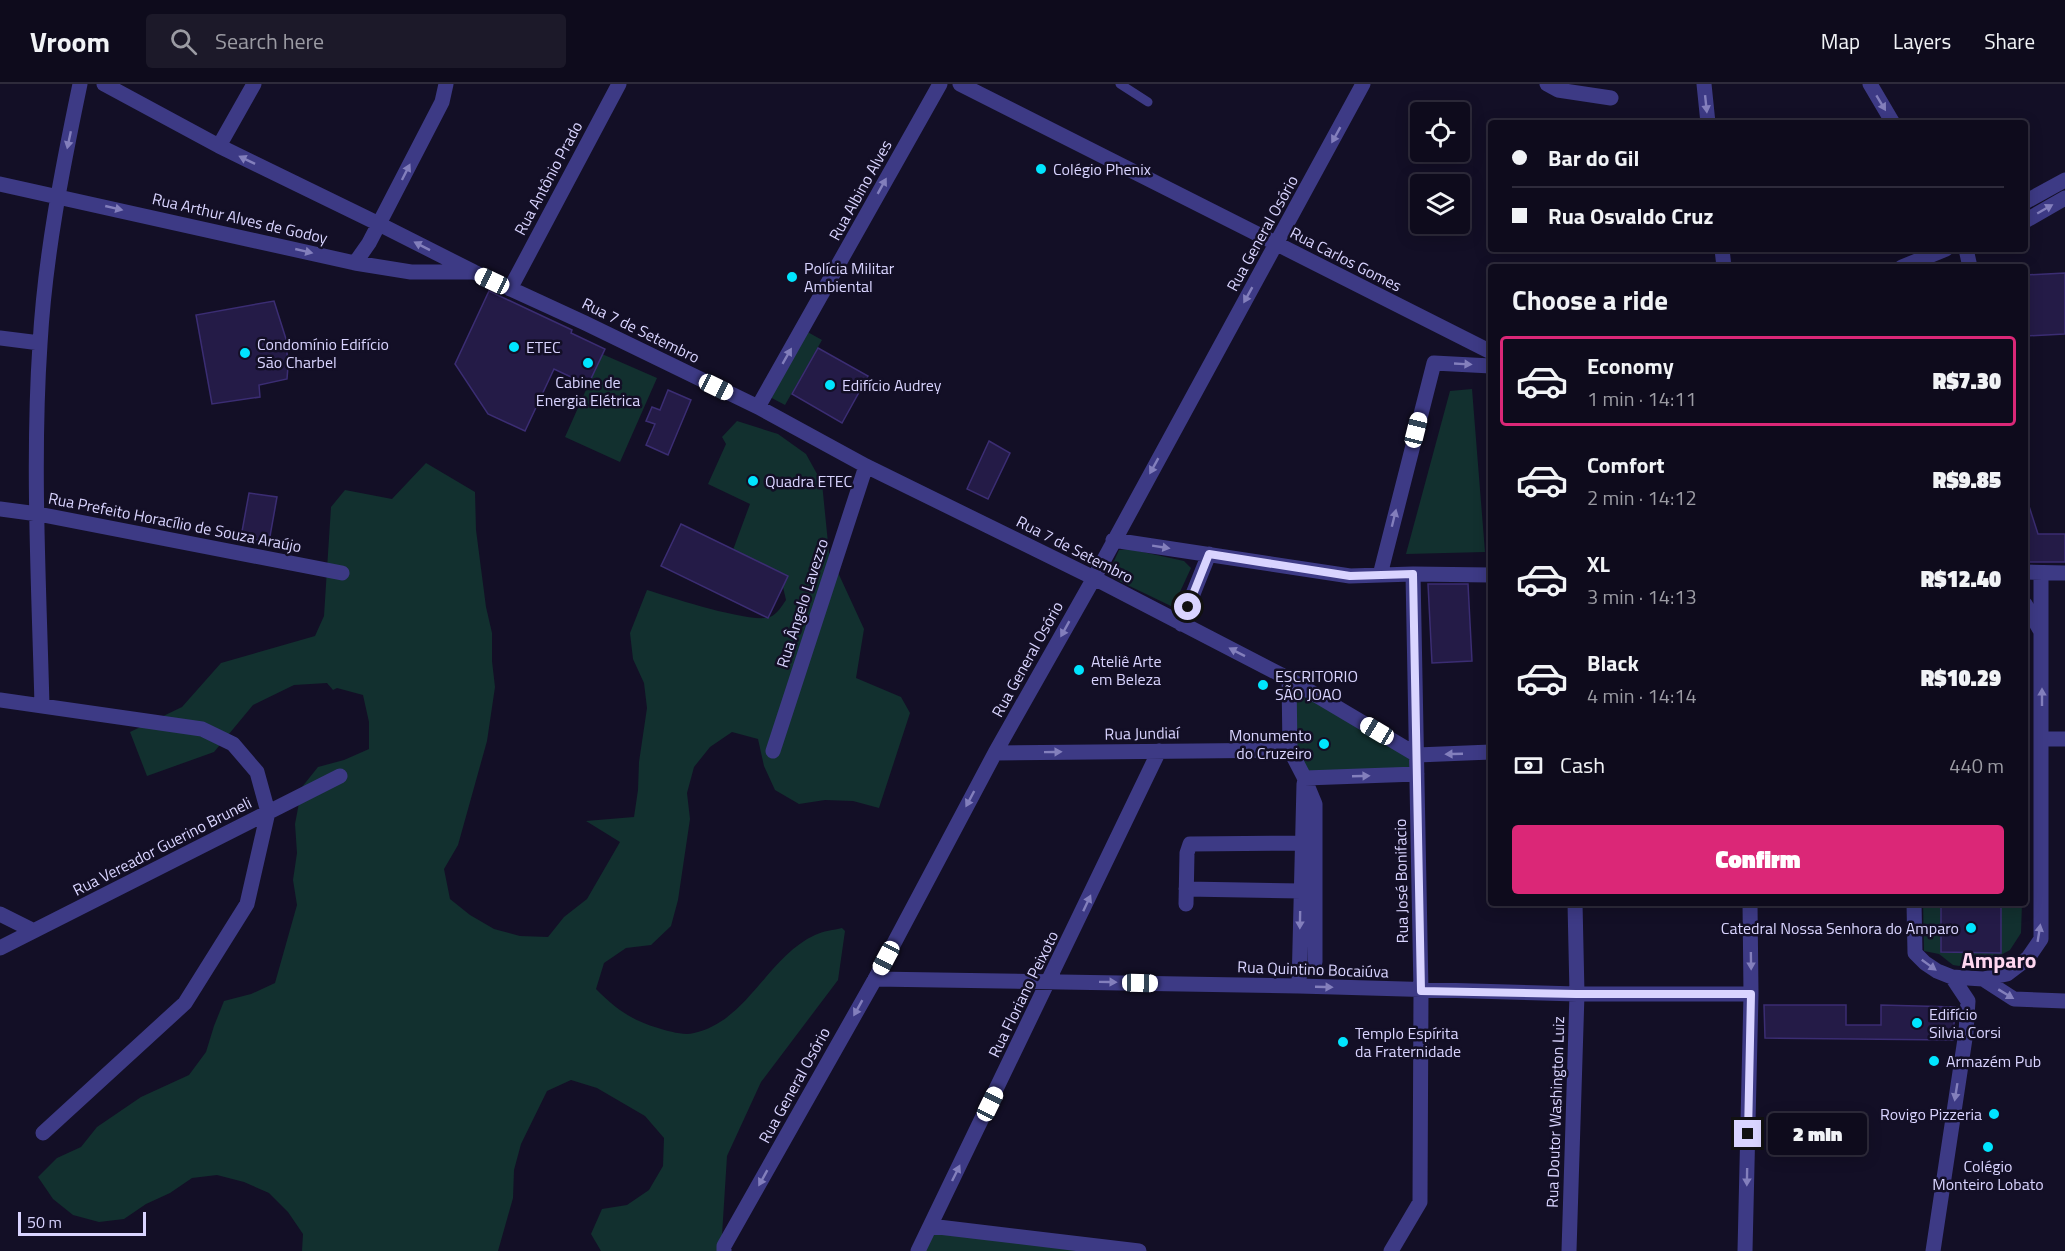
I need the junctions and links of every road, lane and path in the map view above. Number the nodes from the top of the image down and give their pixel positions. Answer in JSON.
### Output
{"nodes":[{"id":1,"x":80,"y":84,"type":"edge"},
{"id":2,"x":104,"y":84,"type":"edge"},
{"id":3,"x":254,"y":84,"type":"edge"},
{"id":4,"x":446,"y":84,"type":"edge"},
{"id":5,"x":619,"y":84,"type":"edge"},
{"id":6,"x":940,"y":84,"type":"edge"},
{"id":7,"x":960,"y":84,"type":"edge"},
{"id":8,"x":1120,"y":84,"type":"edge"},
{"id":9,"x":1364,"y":84,"type":"edge"},
{"id":10,"x":1547,"y":84,"type":"edge"},
{"id":11,"x":1704,"y":84,"type":"edge"},
{"id":12,"x":1870,"y":84,"type":"edge"},
{"id":13,"x":1611,"y":98,"type":"dead end"},
{"id":14,"x":1148,"y":102,"type":"dead end"},
{"id":15,"x":1708,"y":120,"type":"edge"},
{"id":16,"x":1891,"y":120,"type":"edge"},
{"id":17,"x":219,"y":146,"type":"junction"},
{"id":18,"x":2065,"y":180,"type":"edge"},
{"id":19,"x":0,"y":184,"type":"edge"},
{"id":20,"x":57,"y":195,"type":"junction"},
{"id":21,"x":2065,"y":198,"type":"edge"},
{"id":22,"x":2028,"y":200,"type":"edge"},
{"id":23,"x":2028,"y":219,"type":"edge"},
{"id":24,"x":379,"y":224,"type":"junction"},
{"id":25,"x":1276,"y":244,"type":"junction"},
{"id":26,"x":1939,"y":252,"type":"edge"},
{"id":27,"x":355,"y":263,"type":"junction"},
{"id":28,"x":1909,"y":264,"type":"edge"},
{"id":29,"x":474,"y":272,"type":"junction"},
{"id":30,"x":510,"y":289,"type":"junction"},
{"id":31,"x":0,"y":338,"type":"edge"},
{"id":32,"x":40,"y":343,"type":"junction"},
{"id":33,"x":1488,"y":350,"type":"edge"},
{"id":34,"x":1488,"y":366,"type":"edge"},
{"id":35,"x":758,"y":407,"type":"junction"},
{"id":36,"x":866,"y":466,"type":"junction"},
{"id":37,"x":0,"y":509,"type":"edge"},
{"id":38,"x":38,"y":514,"type":"junction"},
{"id":39,"x":1113,"y":540,"type":"junction"},
{"id":40,"x":1209,"y":554,"type":"junction"},
{"id":41,"x":2028,"y":572,"type":"edge"},
{"id":42,"x":342,"y":573,"type":"dead end"},
{"id":43,"x":2041,"y":573,"type":"junction"},
{"id":44,"x":2065,"y":573,"type":"edge"},
{"id":45,"x":1413,"y":574,"type":"junction"},
{"id":46,"x":1380,"y":575,"type":"junction"},
{"id":47,"x":1488,"y":575,"type":"edge"},
{"id":48,"x":1094,"y":578,"type":"junction"},
{"id":49,"x":2028,"y":609,"type":"edge"},
{"id":50,"x":1181,"y":624,"type":"junction"},
{"id":51,"x":2041,"y":633,"type":"junction"},
{"id":52,"x":1289,"y":679,"type":"junction"},
{"id":53,"x":0,"y":700,"type":"edge"},
{"id":54,"x":42,"y":706,"type":"junction"},
{"id":55,"x":2042,"y":739,"type":"junction"},
{"id":56,"x":2065,"y":739,"type":"edge"},
{"id":57,"x":1290,"y":750,"type":"junction"},
{"id":58,"x":773,"y":751,"type":"dead end"},
{"id":59,"x":1159,"y":751,"type":"junction"},
{"id":60,"x":1488,"y":752,"type":"edge"},
{"id":61,"x":995,"y":753,"type":"junction"},
{"id":62,"x":1417,"y":755,"type":"junction"},
{"id":63,"x":1417,"y":774,"type":"junction"},
{"id":64,"x":340,"y":776,"type":"dead end"},
{"id":65,"x":1305,"y":778,"type":"junction"},
{"id":66,"x":268,"y":812,"type":"junction"},
{"id":67,"x":1302,"y":843,"type":"junction"},
{"id":68,"x":1301,"y":891,"type":"junction"},
{"id":69,"x":1575,"y":906,"type":"edge"},
{"id":70,"x":1750,"y":906,"type":"edge"},
{"id":71,"x":1914,"y":906,"type":"edge"},
{"id":72,"x":0,"y":914,"type":"edge"},
{"id":73,"x":34,"y":931,"type":"junction"},
{"id":74,"x":0,"y":948,"type":"edge"},
{"id":75,"x":1315,"y":962,"type":"dead end"},
{"id":76,"x":1952,"y":977,"type":"junction"},
{"id":77,"x":875,"y":979,"type":"junction"},
{"id":78,"x":1983,"y":979,"type":"junction"},
{"id":79,"x":1050,"y":981,"type":"junction"},
{"id":80,"x":1299,"y":986,"type":"junction"},
{"id":81,"x":1421,"y":991,"type":"junction"},
{"id":82,"x":1576,"y":994,"type":"junction"},
{"id":83,"x":1751,"y":994,"type":"junction"},
{"id":84,"x":2065,"y":1001,"type":"edge"},
{"id":85,"x":43,"y":1133,"type":"dead end"},
{"id":86,"x":930,"y":1226,"type":"junction"},
{"id":87,"x":724,"y":1251,"type":"edge"},
{"id":88,"x":918,"y":1251,"type":"edge"},
{"id":89,"x":1139,"y":1251,"type":"edge"},
{"id":90,"x":1391,"y":1251,"type":"edge"},
{"id":91,"x":1569,"y":1251,"type":"edge"},
{"id":92,"x":1745,"y":1251,"type":"edge"},
{"id":93,"x":1933,"y":1251,"type":"edge"}],
"edges":[{"from":1,"to":20,"type":"street","one_way":true},
{"from":2,"to":17,"type":"street","name":"Rua 7 de Setembro"},
{"from":3,"to":17,"type":"street"},
{"from":24,"to":4,"type":"street","one_way":true},
{"from":5,"to":30,"type":"street","name":"Rua Antônio Prado"},
{"from":35,"to":6,"type":"street","name":"Rua Albino Alves","one_way":true},
{"from":7,"to":25,"type":"street","name":"Rua Carlos Gomes"},
{"from":8,"to":14,"type":"lane"},
{"from":9,"to":25,"type":"street","name":"Rua General Osório","one_way":true},
{"from":10,"to":13,"type":"street"},
{"from":11,"to":15,"type":"street","one_way":true},
{"from":12,"to":16,"type":"street","one_way":true},
{"from":24,"to":17,"type":"street","name":"Rua 7 de Setembro","one_way":true},
{"from":18,"to":22,"type":"street"},
{"from":19,"to":20,"type":"street","name":"Rua Arthur Alves de Godoy"},
{"from":20,"to":27,"type":"street","name":"Rua Arthur Alves de Godoy","one_way":true},
{"from":20,"to":32,"type":"street"},
{"from":23,"to":21,"type":"street","one_way":true},
{"from":24,"to":27,"type":"street"},
{"from":29,"to":24,"type":"street","name":"Rua 7 de Setembro","one_way":true},
{"from":25,"to":33,"type":"street","name":"Rua Carlos Gomes"},
{"from":25,"to":39,"type":"street","name":"Rua General Osório","one_way":true},
{"from":26,"to":28,"type":"street"},
{"from":27,"to":29,"type":"street","name":"Rua Arthur Alves de Godoy"},
{"from":29,"to":30,"type":"street","name":"Rua 7 de Setembro"},
{"from":30,"to":35,"type":"street","name":"Rua 7 de Setembro"},
{"from":31,"to":32,"type":"street"},
{"from":32,"to":38,"type":"street"},
{"from":46,"to":34,"type":"street","one_way":true},
{"from":35,"to":36,"type":"street","name":"Rua 7 de Setembro"},
{"from":36,"to":48,"type":"street","name":"Rua 7 de Setembro"},
{"from":36,"to":58,"type":"street","name":"Rua Ângelo Lavezzo"},
{"from":37,"to":38,"type":"street","name":"Rua Prefeito Horacílio de Souza Araújo"},
{"from":38,"to":42,"type":"street","name":"Rua Prefeito Horacílio de Souza Araújo"},
{"from":38,"to":54,"type":"street"},
{"from":39,"to":40,"type":"street","one_way":true},
{"from":39,"to":48,"type":"street","name":"Rua General Osório"},
{"from":40,"to":46,"type":"street"},
{"from":40,"to":50,"type":"street"},
{"from":41,"to":43,"type":"street"},
{"from":43,"to":44,"type":"street"},
{"from":43,"to":51,"type":"street"},
{"from":45,"to":46,"type":"street"},
{"from":45,"to":47,"type":"street"},
{"from":45,"to":62,"type":"street","name":"Rua José Bonifacio"},
{"from":48,"to":50,"type":"street","name":"Rua 7 de Setembro"},
{"from":48,"to":61,"type":"street","name":"Rua General Osório","one_way":true},
{"from":49,"to":51,"type":"street"},
{"from":52,"to":50,"type":"street","name":"Rua 7 de Setembro","one_way":true},
{"from":55,"to":51,"type":"street","one_way":true},
{"from":52,"to":57,"type":"street"},
{"from":52,"to":62,"type":"street","name":"Rua 7 de Setembro"},
{"from":53,"to":54,"type":"street"},
{"from":54,"to":66,"type":"street"},
{"from":55,"to":56,"type":"street"},
{"from":78,"to":55,"type":"street","one_way":true},
{"from":57,"to":59,"type":"street","name":"Rua Jundiaí"},
{"from":57,"to":65,"type":"street"},
{"from":61,"to":59,"type":"street","name":"Rua Jundiaí","one_way":true},
{"from":79,"to":59,"type":"street","name":"Rua Floriano Peixoto","one_way":true},
{"from":60,"to":62,"type":"street","one_way":true},
{"from":61,"to":77,"type":"street","name":"Rua General Osório","one_way":true},
{"from":62,"to":63,"type":"street","name":"Rua José Bonifacio"},
{"from":65,"to":63,"type":"street","one_way":true},
{"from":63,"to":81,"type":"street","name":"Rua José Bonifacio"},
{"from":64,"to":66,"type":"street","name":"Rua Vereador Guerino Bruneli"},
{"from":65,"to":67,"type":"street"},
{"from":65,"to":75,"type":"street"},
{"from":66,"to":73,"type":"street","name":"Rua Vereador Guerino Bruneli"},
{"from":66,"to":85,"type":"street"},
{"from":67,"to":68,"type":"street"},
{"from":67,"to":68,"type":"street"},
{"from":68,"to":80,"type":"street","one_way":true},
{"from":69,"to":82,"type":"street","name":"Rua Doutor Washington Luiz"},
{"from":70,"to":83,"type":"street","one_way":true},
{"from":71,"to":76,"type":"street","one_way":true},
{"from":72,"to":73,"type":"street"},
{"from":73,"to":74,"type":"street","name":"Rua Vereador Guerino Bruneli"},
{"from":76,"to":78,"type":"street"},
{"from":76,"to":93,"type":"street","one_way":true},
{"from":77,"to":79,"type":"street","name":"Rua Quintino Bocaiúva"},
{"from":77,"to":87,"type":"street","name":"Rua General Osório","one_way":true},
{"from":78,"to":84,"type":"street","one_way":true},
{"from":79,"to":80,"type":"street","name":"Rua Quintino Bocaiúva","one_way":true},
{"from":86,"to":79,"type":"street","name":"Rua Floriano Peixoto","one_way":true},
{"from":80,"to":81,"type":"street","name":"Rua Quintino Bocaiúva","one_way":true},
{"from":81,"to":82,"type":"street","name":"Rua Quintino Bocaiúva"},
{"from":81,"to":90,"type":"street","name":"Rua José Bonifacio"},
{"from":82,"to":83,"type":"street","name":"Rua Quintino Bocaiúva"},
{"from":82,"to":91,"type":"street","name":"Rua Doutor Washington Luiz"},
{"from":83,"to":92,"type":"street","one_way":true},
{"from":86,"to":88,"type":"street","name":"Rua Floriano Peixoto"},
{"from":86,"to":89,"type":"street"}]}
